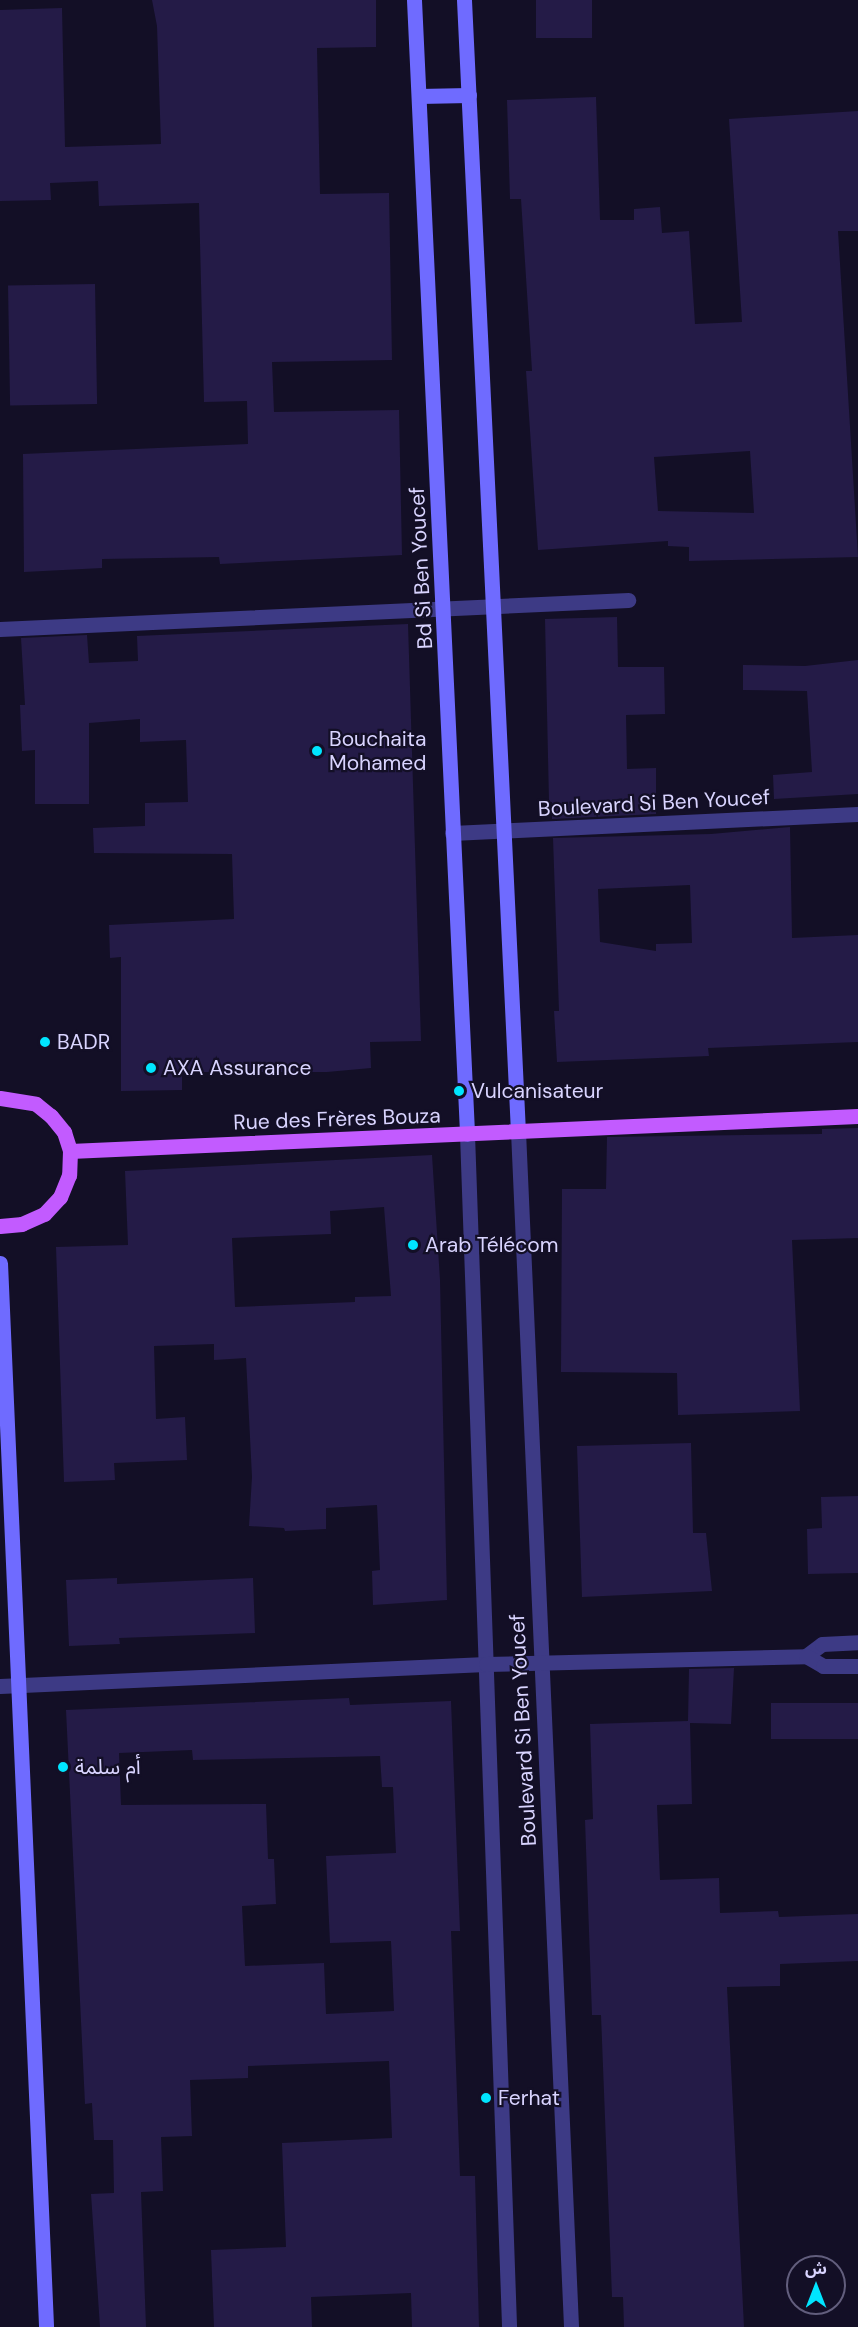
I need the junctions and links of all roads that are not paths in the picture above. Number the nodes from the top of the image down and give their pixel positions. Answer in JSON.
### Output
{"nodes":[{"id":1,"x":414,"y":0,"type":"edge"},
{"id":2,"x":465,"y":0,"type":"edge"},
{"id":3,"x":469,"y":95,"type":"junction"},
{"id":4,"x":420,"y":96,"type":"junction"},
{"id":5,"x":628,"y":600,"type":"dead end"},
{"id":6,"x":490,"y":606,"type":"junction"},
{"id":7,"x":445,"y":609,"type":"junction"},
{"id":8,"x":0,"y":629,"type":"edge"},
{"id":9,"x":858,"y":814,"type":"edge"},
{"id":10,"x":503,"y":832,"type":"junction"},
{"id":11,"x":452,"y":833,"type":"junction"},
{"id":12,"x":0,"y":1098,"type":"edge"},
{"id":13,"x":858,"y":1116,"type":"edge"},
{"id":14,"x":518,"y":1131,"type":"junction"},
{"id":15,"x":467,"y":1134,"type":"junction"},
{"id":16,"x":70,"y":1151,"type":"junction"},
{"id":17,"x":0,"y":1226,"type":"edge"},
{"id":18,"x":0,"y":1263,"type":"edge"},
{"id":19,"x":858,"y":1642,"type":"edge"},
{"id":20,"x":806,"y":1656,"type":"junction"},
{"id":21,"x":486,"y":1664,"type":"junction"},
{"id":22,"x":542,"y":1664,"type":"junction"},
{"id":23,"x":858,"y":1666,"type":"edge"},
{"id":24,"x":0,"y":1686,"type":"edge"},
{"id":25,"x":18,"y":1686,"type":"junction"},
{"id":26,"x":46,"y":2327,"type":"edge"},
{"id":27,"x":509,"y":2327,"type":"edge"},
{"id":28,"x":571,"y":2327,"type":"edge"}],
"edges":[{"from":1,"to":4,"type":"street","name":"Bd Si Ben Youcef"},
{"from":2,"to":3,"type":"street"},
{"from":3,"to":4,"type":"street"},
{"from":3,"to":6,"type":"street"},
{"from":4,"to":7,"type":"street","name":"Bd Si Ben Youcef"},
{"from":5,"to":6,"type":"street"},
{"from":6,"to":7,"type":"street"},
{"from":6,"to":10,"type":"street"},
{"from":7,"to":8,"type":"street"},
{"from":7,"to":11,"type":"street","name":"Bd Si Ben Youcef"},
{"from":9,"to":10,"type":"street","name":"Boulevard Si Ben Youcef"},
{"from":10,"to":11,"type":"street","name":"Boulevard Si Ben Youcef"},
{"from":10,"to":14,"type":"street"},
{"from":11,"to":15,"type":"street","name":"Bd Si Ben Youcef"},
{"from":12,"to":16,"type":"main road"},
{"from":13,"to":14,"type":"main road","name":"Rue des Frères Bouza"},
{"from":14,"to":15,"type":"main road","name":"Rue des Frères Bouza"},
{"from":14,"to":22,"type":"street","name":"Boulevard Si Ben Youcef"},
{"from":15,"to":16,"type":"main road","name":"Rue des Frères Bouza"},
{"from":15,"to":21,"type":"street","name":"Boulevard Si Ben Youcef"},
{"from":16,"to":17,"type":"main road"},
{"from":18,"to":25,"type":"street"},
{"from":19,"to":20,"type":"street"},
{"from":20,"to":22,"type":"street"},
{"from":20,"to":23,"type":"street"},
{"from":21,"to":22,"type":"street"},
{"from":21,"to":25,"type":"street"},
{"from":21,"to":27,"type":"street","name":"Boulevard Si Ben Youcef"},
{"from":22,"to":28,"type":"street","name":"Boulevard Si Ben Youcef"},
{"from":24,"to":25,"type":"street"},
{"from":25,"to":26,"type":"street"}]}
